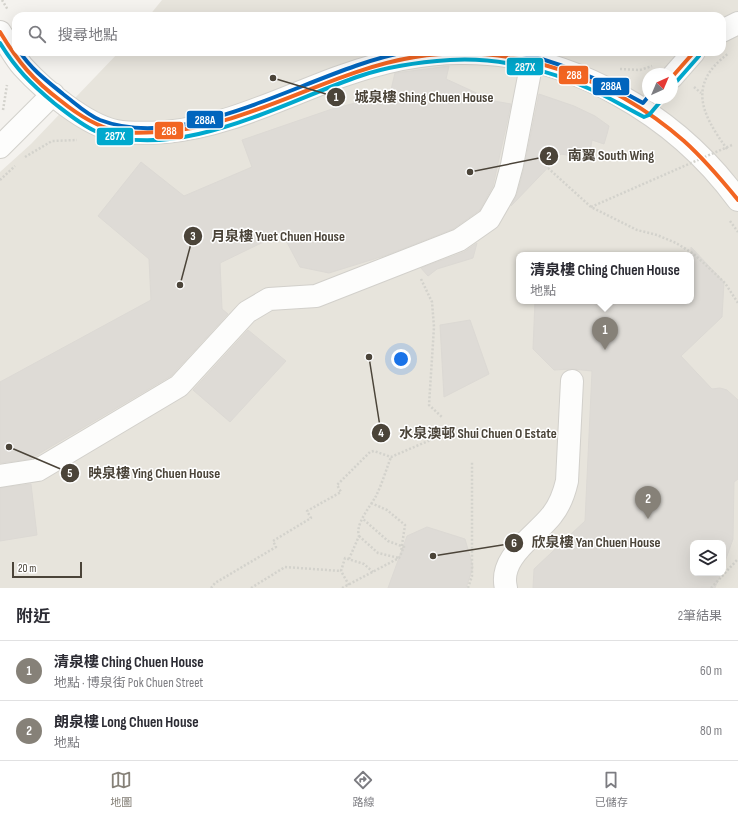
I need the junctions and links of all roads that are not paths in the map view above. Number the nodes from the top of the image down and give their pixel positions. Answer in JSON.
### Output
{"nodes":[{"id":1,"x":738,"y":23,"type":"edge"},
{"id":2,"x":726,"y":29,"type":"edge"},
{"id":3,"x":0,"y":32,"type":"edge"},
{"id":4,"x":12,"y":51,"type":"edge"},
{"id":5,"x":16,"y":56,"type":"edge"},
{"id":6,"x":420,"y":56,"type":"edge"},
{"id":7,"x":499,"y":56,"type":"edge"},
{"id":8,"x":687,"y":56,"type":"edge"},
{"id":9,"x":532,"y":61,"type":"junction"},
{"id":10,"x":667,"y":68,"type":"edge"},
{"id":11,"x":53,"y":94,"type":"junction"},
{"id":12,"x":650,"y":105,"type":"edge"},
{"id":13,"x":0,"y":147,"type":"edge"},
{"id":14,"x":732,"y":207,"type":"edge"},
{"id":15,"x":572,"y":382,"type":"dead end"},
{"id":16,"x":0,"y":476,"type":"edge"},
{"id":17,"x":506,"y":588,"type":"edge"}],
"edges":[{"from":1,"to":2,"type":"street"},
{"from":3,"to":4,"type":"street"},
{"from":5,"to":11,"type":"street"},
{"from":6,"to":11,"type":"street"},
{"from":7,"to":9,"type":"street"},
{"from":8,"to":10,"type":"street"},
{"from":9,"to":12,"type":"street"},
{"from":9,"to":16,"type":"street"},
{"from":11,"to":13,"type":"street"},
{"from":12,"to":14,"type":"street"},
{"from":15,"to":17,"type":"street"}]}
